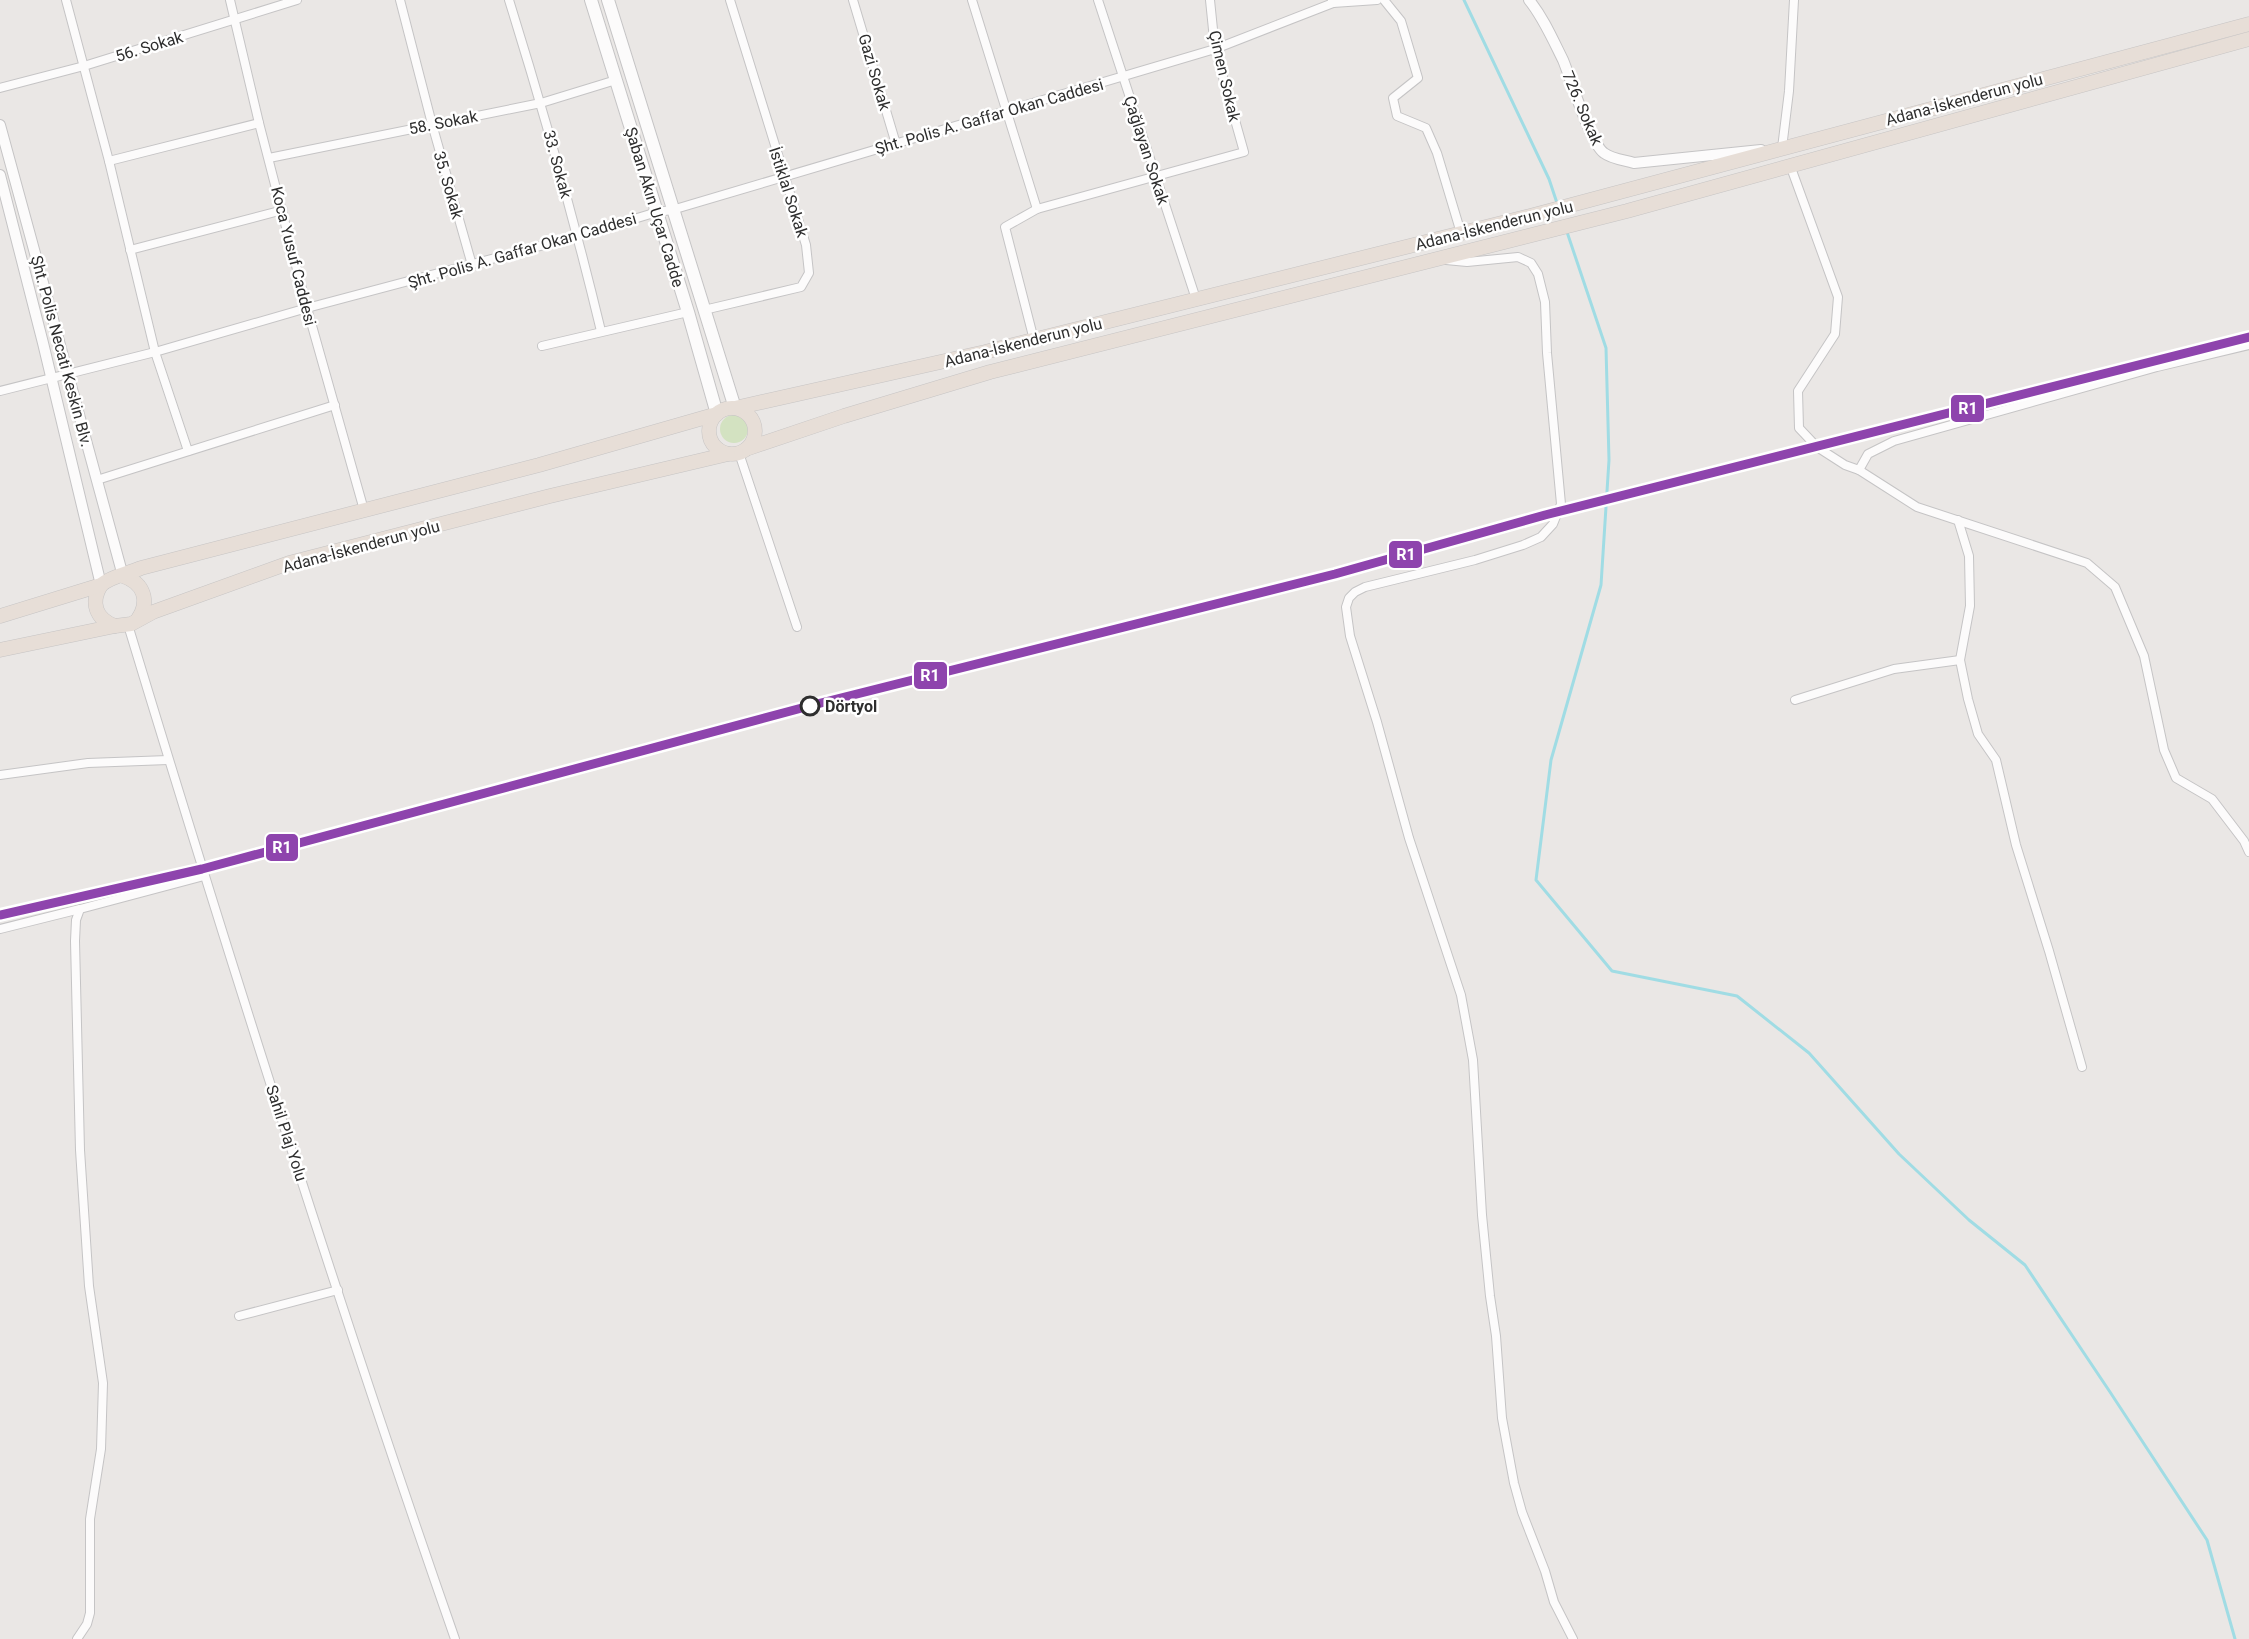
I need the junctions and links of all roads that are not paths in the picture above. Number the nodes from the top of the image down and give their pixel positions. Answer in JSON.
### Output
{"nodes":[{"id":1,"x":66,"y":0,"type":"edge"},
{"id":2,"x":230,"y":0,"type":"edge"},
{"id":3,"x":297,"y":0,"type":"edge"},
{"id":4,"x":399,"y":0,"type":"edge"},
{"id":5,"x":509,"y":0,"type":"edge"},
{"id":6,"x":591,"y":0,"type":"edge"},
{"id":7,"x":608,"y":0,"type":"edge"},
{"id":8,"x":730,"y":0,"type":"edge"},
{"id":9,"x":853,"y":0,"type":"edge"},
{"id":10,"x":972,"y":0,"type":"edge"},
{"id":11,"x":1098,"y":0,"type":"edge"},
{"id":12,"x":1210,"y":0,"type":"edge"},
{"id":13,"x":1377,"y":0,"type":"edge"},
{"id":14,"x":1384,"y":0,"type":"edge"},
{"id":15,"x":1529,"y":0,"type":"edge"},
{"id":16,"x":1794,"y":0,"type":"edge"},
{"id":17,"x":1333,"y":1,"type":"edge"},
{"id":18,"x":236,"y":19,"type":"junction"},
{"id":19,"x":2249,"y":24,"type":"edge"},
{"id":20,"x":2249,"y":39,"type":"edge"},
{"id":21,"x":1215,"y":49,"type":"junction"},
{"id":22,"x":84,"y":66,"type":"junction"},
{"id":23,"x":1124,"y":76,"type":"junction"},
{"id":24,"x":616,"y":80,"type":"junction"},
{"id":25,"x":0,"y":88,"type":"edge"},
{"id":26,"x":541,"y":103,"type":"junction"},
{"id":27,"x":1007,"y":111,"type":"junction"},
{"id":28,"x":259,"y":123,"type":"junction"},
{"id":29,"x":432,"y":123,"type":"junction"},
{"id":30,"x":0,"y":125,"type":"edge"},
{"id":31,"x":896,"y":144,"type":"junction"},
{"id":32,"x":1782,"y":148,"type":"junction"},
{"id":33,"x":269,"y":158,"type":"junction"},
{"id":34,"x":109,"y":161,"type":"junction"},
{"id":35,"x":1790,"y":165,"type":"junction"},
{"id":36,"x":0,"y":175,"type":"edge"},
{"id":37,"x":783,"y":177,"type":"junction"},
{"id":38,"x":1156,"y":177,"type":"junction"},
{"id":39,"x":283,"y":210,"type":"junction"},
{"id":40,"x":672,"y":210,"type":"junction"},
{"id":41,"x":1037,"y":210,"type":"junction"},
{"id":42,"x":657,"y":212,"type":"junction"},
{"id":43,"x":1461,"y":233,"type":"junction"},
{"id":44,"x":578,"y":236,"type":"junction"},
{"id":45,"x":130,"y":250,"type":"junction"},
{"id":46,"x":1440,"y":259,"type":"junction"},
{"id":47,"x":472,"y":265,"type":"junction"},
{"id":48,"x":1196,"y":299,"type":"junction"},
{"id":49,"x":307,"y":308,"type":"junction"},
{"id":50,"x":704,"y":310,"type":"junction"},
{"id":51,"x":688,"y":312,"type":"junction"},
{"id":52,"x":601,"y":331,"type":"junction"},
{"id":53,"x":1034,"y":340,"type":"junction"},
{"id":54,"x":542,"y":345,"type":"dead end"},
{"id":55,"x":2249,"y":345,"type":"edge"},
{"id":56,"x":155,"y":352,"type":"junction"},
{"id":57,"x":68,"y":374,"type":"junction"},
{"id":58,"x":51,"y":378,"type":"junction"},
{"id":59,"x":0,"y":391,"type":"edge"},
{"id":60,"x":335,"y":405,"type":"junction"},
{"id":61,"x":735,"y":408,"type":"junction"},
{"id":62,"x":717,"y":414,"type":"junction"},
{"id":63,"x":188,"y":452,"type":"junction"},
{"id":64,"x":738,"y":452,"type":"junction"},
{"id":65,"x":1859,"y":470,"type":"junction"},
{"id":66,"x":97,"y":480,"type":"junction"},
{"id":67,"x":364,"y":510,"type":"junction"},
{"id":68,"x":1958,"y":520,"type":"junction"},
{"id":69,"x":123,"y":576,"type":"junction"},
{"id":70,"x":100,"y":585,"type":"junction"},
{"id":71,"x":0,"y":616,"type":"edge"},
{"id":72,"x":127,"y":624,"type":"junction"},
{"id":73,"x":797,"y":627,"type":"dead end"},
{"id":74,"x":0,"y":650,"type":"edge"},
{"id":75,"x":1960,"y":660,"type":"junction"},
{"id":76,"x":1795,"y":700,"type":"dead end"},
{"id":77,"x":168,"y":760,"type":"junction"},
{"id":78,"x":0,"y":775,"type":"edge"},
{"id":79,"x":2249,"y":852,"type":"edge"},
{"id":80,"x":204,"y":876,"type":"junction"},
{"id":81,"x":80,"y":909,"type":"junction"},
{"id":82,"x":0,"y":929,"type":"edge"},
{"id":83,"x":2082,"y":1067,"type":"dead end"},
{"id":84,"x":338,"y":1290,"type":"junction"},
{"id":85,"x":239,"y":1316,"type":"dead end"},
{"id":86,"x":77,"y":1639,"type":"edge"},
{"id":87,"x":455,"y":1639,"type":"edge"},
{"id":88,"x":1573,"y":1639,"type":"edge"}],
"edges":[{"from":1,"to":22,"type":"street"},
{"from":2,"to":18,"type":"street","name":"Koca Yusuf Caddesi"},
{"from":3,"to":18,"type":"street","name":"56. Sokak"},
{"from":4,"to":29,"type":"street","name":"35. Sokak"},
{"from":5,"to":26,"type":"street","name":"33. Sokak"},
{"from":6,"to":24,"type":"main road","name":"Şaban Akın Uçar Cadde"},
{"from":7,"to":40,"type":"main road"},
{"from":8,"to":37,"type":"street","name":"İstiklal Sokak"},
{"from":9,"to":31,"type":"street","name":"Gazi Sokak"},
{"from":10,"to":27,"type":"street"},
{"from":11,"to":23,"type":"street","name":"Çağlayan Sokak"},
{"from":12,"to":21,"type":"street","name":"Çimen Sokak"},
{"from":13,"to":17,"type":"street","name":"Şht. Polis A. Gaffar Okan Caddesi"},
{"from":14,"to":43,"type":"street"},
{"from":15,"to":32,"type":"street","name":"726. Sokak"},
{"from":16,"to":32,"type":"street"},
{"from":17,"to":21,"type":"street","name":"Şht. Polis A. Gaffar Okan Caddesi"},
{"from":18,"to":22,"type":"street","name":"56. Sokak"},
{"from":18,"to":28,"type":"street","name":"Koca Yusuf Caddesi"},
{"from":19,"to":32,"type":"highway","name":"Adana-İskenderun yolu"},
{"from":20,"to":35,"type":"highway","name":"Adana-İskenderun yolu"},
{"from":21,"to":23,"type":"street","name":"Şht. Polis A. Gaffar Okan Caddesi"},
{"from":21,"to":38,"type":"street","name":"Çimen Sokak"},
{"from":22,"to":25,"type":"street","name":"56. Sokak"},
{"from":22,"to":34,"type":"street"},
{"from":23,"to":27,"type":"street","name":"Şht. Polis A. Gaffar Okan Caddesi"},
{"from":23,"to":38,"type":"street","name":"Çağlayan Sokak"},
{"from":24,"to":26,"type":"street","name":"58. Sokak"},
{"from":24,"to":42,"type":"main road","name":"Şaban Akın Uçar Cadde"},
{"from":26,"to":29,"type":"street","name":"58. Sokak"},
{"from":26,"to":44,"type":"street","name":"33. Sokak"},
{"from":27,"to":31,"type":"street","name":"Şht. Polis A. Gaffar Okan Caddesi"},
{"from":27,"to":41,"type":"street"},
{"from":28,"to":33,"type":"street","name":"Koca Yusuf Caddesi"},
{"from":28,"to":34,"type":"street"},
{"from":29,"to":33,"type":"street","name":"58. Sokak"},
{"from":29,"to":47,"type":"street","name":"35. Sokak"},
{"from":30,"to":57,"type":"street","name":"Şht. Polis Necati Keskin Blv."},
{"from":31,"to":37,"type":"street","name":"Şht. Polis A. Gaffar Okan Caddesi"},
{"from":32,"to":35,"type":"highway"},
{"from":32,"to":43,"type":"highway","name":"Adana-İskenderun yolu"},
{"from":33,"to":39,"type":"street","name":"Koca Yusuf Caddesi"},
{"from":34,"to":45,"type":"street"},
{"from":35,"to":46,"type":"highway","name":"Adana-İskenderun yolu"},
{"from":35,"to":65,"type":"street"},
{"from":36,"to":58,"type":"street","name":"Şht. Polis Necati Keskin Blv."},
{"from":37,"to":40,"type":"street","name":"Şht. Polis A. Gaffar Okan Caddesi"},
{"from":37,"to":50,"type":"street","name":"İstiklal Sokak"},
{"from":38,"to":41,"type":"street"},
{"from":38,"to":48,"type":"street","name":"Çağlayan Sokak"},
{"from":39,"to":45,"type":"street"},
{"from":39,"to":49,"type":"street","name":"Koca Yusuf Caddesi"},
{"from":40,"to":42,"type":"street","name":"Şht. Polis A. Gaffar Okan Caddesi"},
{"from":40,"to":50,"type":"main road"},
{"from":41,"to":53,"type":"street"},
{"from":42,"to":44,"type":"street","name":"Şht. Polis A. Gaffar Okan Caddesi"},
{"from":42,"to":51,"type":"main road","name":"Şaban Akın Uçar Cadde"},
{"from":43,"to":48,"type":"highway","name":"Adana-İskenderun yolu"},
{"from":44,"to":47,"type":"street","name":"Şht. Polis A. Gaffar Okan Caddesi"},
{"from":44,"to":52,"type":"street","name":"33. Sokak"},
{"from":45,"to":56,"type":"street"},
{"from":46,"to":64,"type":"highway","name":"Adana-İskenderun yolu"},
{"from":46,"to":88,"type":"street"},
{"from":47,"to":49,"type":"street","name":"Şht. Polis A. Gaffar Okan Caddesi"},
{"from":48,"to":53,"type":"highway","name":"Adana-İskenderun yolu"},
{"from":49,"to":56,"type":"street","name":"Şht. Polis A. Gaffar Okan Caddesi"},
{"from":49,"to":60,"type":"street","name":"Koca Yusuf Caddesi"},
{"from":50,"to":61,"type":"main road"},
{"from":51,"to":52,"type":"street"},
{"from":51,"to":62,"type":"main road","name":"Şaban Akın Uçar Cadde"},
{"from":52,"to":54,"type":"street"},
{"from":53,"to":61,"type":"highway","name":"Adana-İskenderun yolu"},
{"from":55,"to":65,"type":"street"},
{"from":56,"to":57,"type":"street","name":"Şht. Polis A. Gaffar Okan Caddesi"},
{"from":56,"to":63,"type":"street"},
{"from":57,"to":58,"type":"street","name":"Şht. Polis A. Gaffar Okan Caddesi"},
{"from":57,"to":66,"type":"street","name":"Şht. Polis Necati Keskin Blv."},
{"from":58,"to":59,"type":"street","name":"Şht. Polis A. Gaffar Okan Caddesi"},
{"from":58,"to":70,"type":"street","name":"Şht. Polis Necati Keskin Blv."},
{"from":60,"to":63,"type":"street"},
{"from":60,"to":67,"type":"street","name":"Koca Yusuf Caddesi"},
{"from":61,"to":62,"type":"highway"},
{"from":61,"to":64,"type":"highway"},
{"from":62,"to":64,"type":"highway"},
{"from":62,"to":67,"type":"highway","name":"Adana-İskenderun yolu"},
{"from":63,"to":66,"type":"street"},
{"from":64,"to":72,"type":"highway","name":"Adana-İskenderun yolu"},
{"from":64,"to":73,"type":"street"},
{"from":65,"to":68,"type":"street"},
{"from":66,"to":69,"type":"street","name":"Şht. Polis Necati Keskin Blv."},
{"from":67,"to":69,"type":"highway","name":"Adana-İskenderun yolu"},
{"from":68,"to":75,"type":"street"},
{"from":68,"to":79,"type":"street"},
{"from":69,"to":70,"type":"highway","name":"Adana-İskenderun yolu"},
{"from":69,"to":72,"type":"highway"},
{"from":70,"to":71,"type":"highway","name":"Adana-İskenderun yolu"},
{"from":70,"to":72,"type":"highway"},
{"from":72,"to":74,"type":"highway","name":"Adana-İskenderun yolu"},
{"from":72,"to":77,"type":"street","name":"Sahil Plaj Yolu"},
{"from":75,"to":76,"type":"street"},
{"from":75,"to":83,"type":"street"},
{"from":77,"to":78,"type":"street"},
{"from":77,"to":80,"type":"street","name":"Sahil Plaj Yolu"},
{"from":80,"to":81,"type":"street"},
{"from":80,"to":84,"type":"street","name":"Sahil Plaj Yolu"},
{"from":81,"to":82,"type":"street"},
{"from":81,"to":86,"type":"street"},
{"from":84,"to":85,"type":"street"},
{"from":84,"to":87,"type":"street","name":"Sahil Plaj Yolu"}]}
